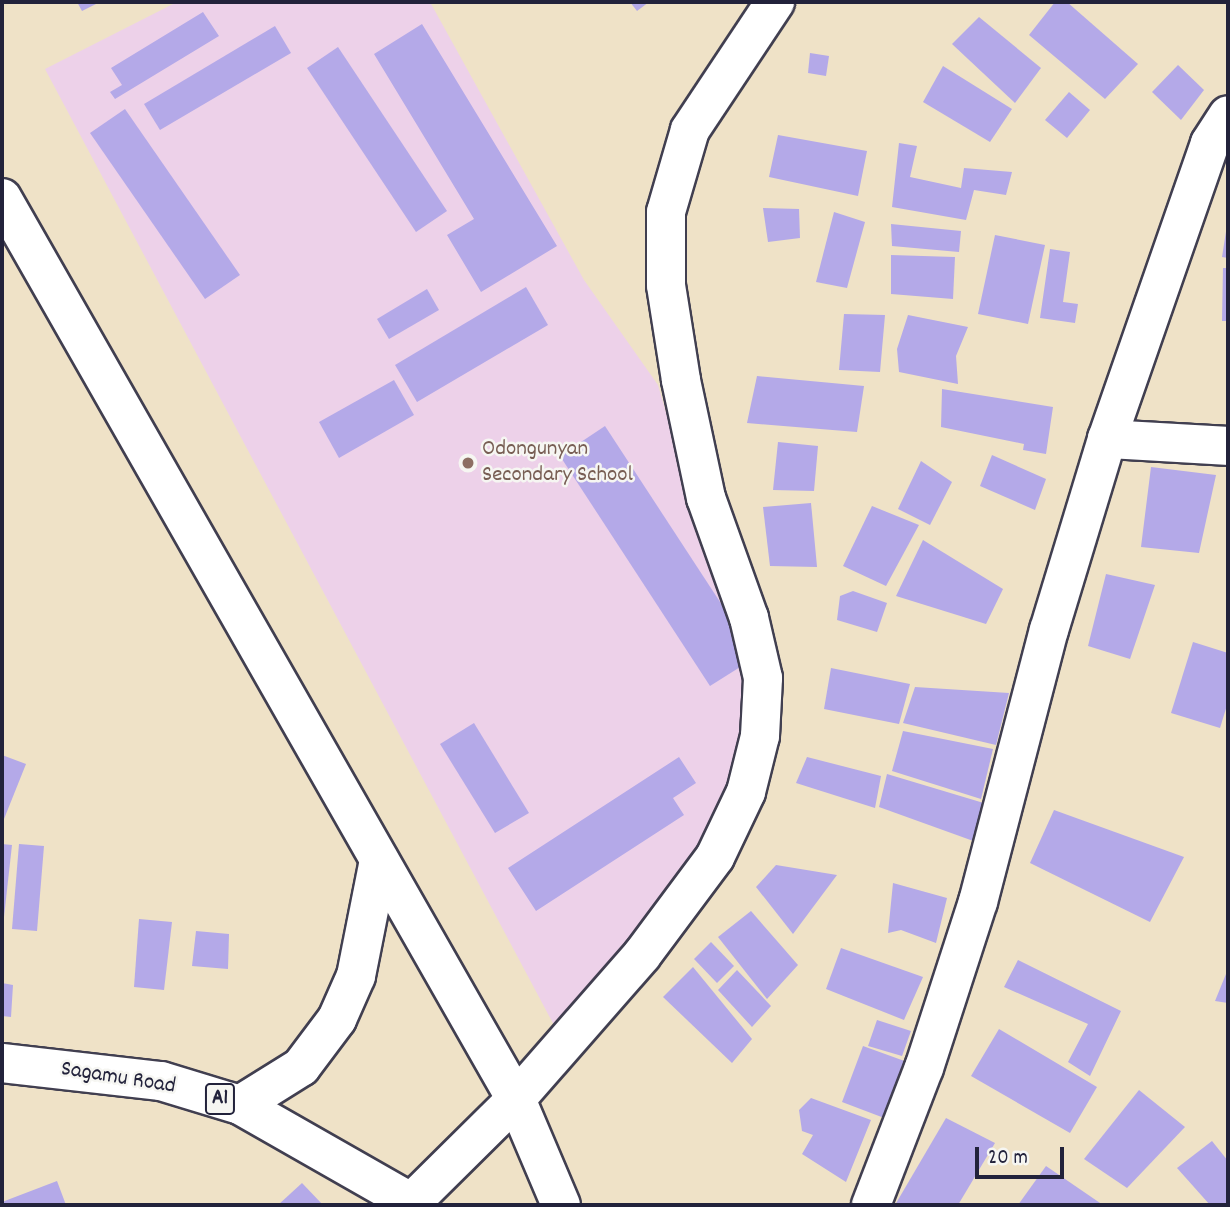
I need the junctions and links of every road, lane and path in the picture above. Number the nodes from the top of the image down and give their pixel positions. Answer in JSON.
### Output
{"nodes":[{"id":1,"x":775,"y":2,"type":"edge"},
{"id":2,"x":1228,"y":115,"type":"edge"},
{"id":3,"x":2,"y":198,"type":"edge"},
{"id":4,"x":1107,"y":439,"type":"junction"},
{"id":5,"x":1228,"y":446,"type":"edge"},
{"id":6,"x":379,"y":860,"type":"junction"},
{"id":7,"x":2,"y":1063,"type":"edge"},
{"id":8,"x":516,"y":1099,"type":"junction"},
{"id":9,"x":240,"y":1105,"type":"junction"},
{"id":10,"x":412,"y":1204,"type":"edge"},
{"id":11,"x":561,"y":1205,"type":"edge"},
{"id":12,"x":871,"y":1205,"type":"edge"}],
"edges":[{"from":1,"to":8,"type":"main road"},
{"from":2,"to":4,"type":"main road"},
{"from":3,"to":6,"type":"main road"},
{"from":4,"to":5,"type":"main road"},
{"from":4,"to":12,"type":"main road"},
{"from":6,"to":8,"type":"main road"},
{"from":6,"to":9,"type":"main road"},
{"from":7,"to":9,"type":"main road","name":"Sagamu Road","number":"A1"},
{"from":8,"to":10,"type":"main road"},
{"from":8,"to":11,"type":"main road"},
{"from":9,"to":10,"type":"main road","name":"Sagamu Road","number":"A1"}]}
